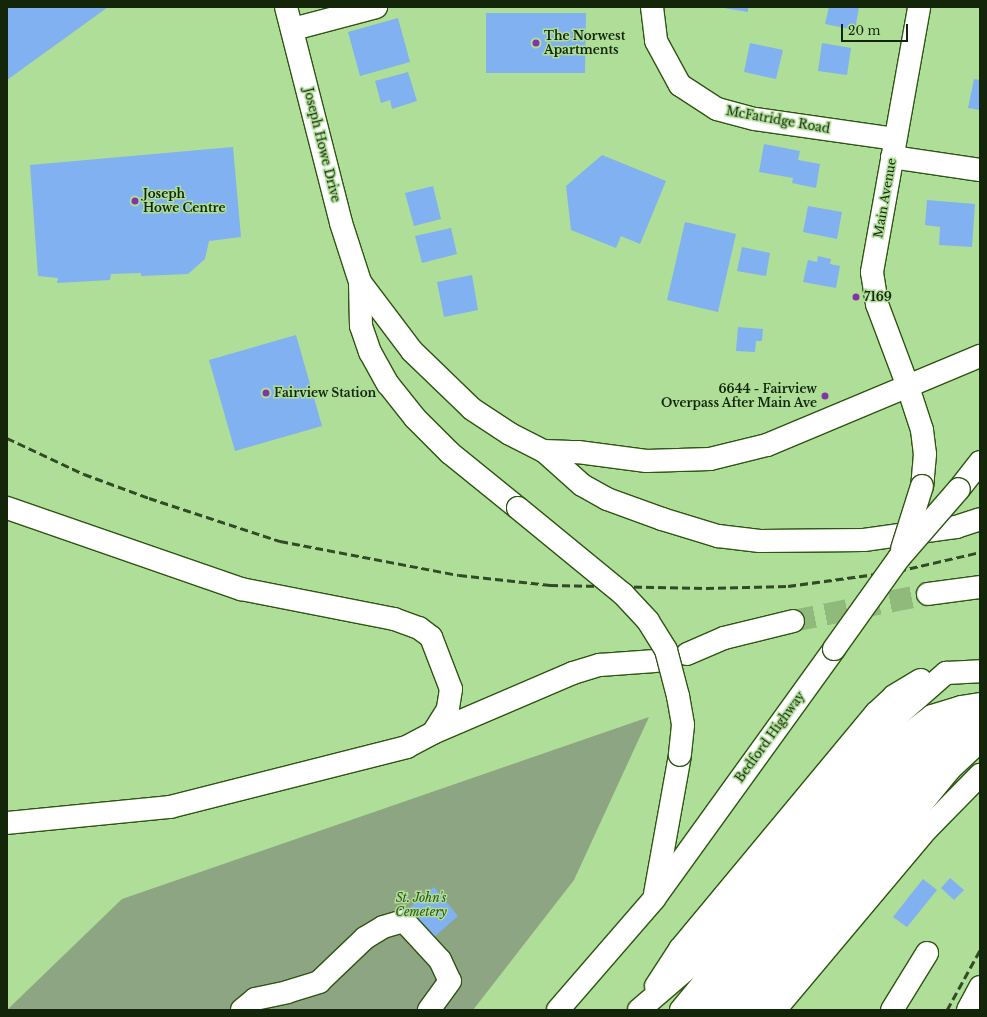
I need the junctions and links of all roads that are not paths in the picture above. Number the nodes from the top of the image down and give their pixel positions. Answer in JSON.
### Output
{"nodes":[{"id":1,"x":286,"y":7,"type":"edge"},
{"id":2,"x":376,"y":7,"type":"edge"},
{"id":3,"x":652,"y":7,"type":"edge"},
{"id":4,"x":918,"y":7,"type":"edge"},
{"id":5,"x":293,"y":29,"type":"junction"},
{"id":6,"x":894,"y":148,"type":"junction"},
{"id":7,"x":980,"y":170,"type":"edge"},
{"id":8,"x":360,"y":282,"type":"junction"},
{"id":9,"x":980,"y":356,"type":"edge"},
{"id":10,"x":907,"y":384,"type":"junction"},
{"id":11,"x":544,"y":451,"type":"junction"},
{"id":12,"x":980,"y":462,"type":"edge"},
{"id":13,"x":7,"y":508,"type":"edge"},
{"id":14,"x":980,"y":519,"type":"edge"},
{"id":15,"x":899,"y":558,"type":"junction"},
{"id":16,"x":980,"y":587,"type":"edge"},
{"id":17,"x":928,"y":594,"type":"tunnel mouth"},
{"id":18,"x":793,"y":621,"type":"tunnel mouth"},
{"id":19,"x":687,"y":654,"type":"dead end"},
{"id":20,"x":655,"y":661,"type":"dead end"},
{"id":21,"x":980,"y":671,"type":"edge"},
{"id":22,"x":452,"y":690,"type":"junction"},
{"id":23,"x":980,"y":704,"type":"edge"},
{"id":24,"x":494,"y":707,"type":"junction"},
{"id":25,"x":980,"y":716,"type":"edge"},
{"id":26,"x":980,"y":729,"type":"edge"},
{"id":27,"x":433,"y":733,"type":"junction"},
{"id":28,"x":980,"y":741,"type":"edge"},
{"id":29,"x":980,"y":777,"type":"edge"},
{"id":30,"x":7,"y":823,"type":"edge"},
{"id":31,"x":654,"y":899,"type":"junction"},
{"id":32,"x":927,"y":953,"type":"dead end"},
{"id":33,"x":980,"y":987,"type":"edge"},
{"id":34,"x":640,"y":1008,"type":"edge"},
{"id":35,"x":242,"y":1010,"type":"edge"},
{"id":36,"x":429,"y":1010,"type":"edge"},
{"id":37,"x":558,"y":1010,"type":"edge"},
{"id":38,"x":681,"y":1010,"type":"edge"},
{"id":39,"x":705,"y":1010,"type":"edge"},
{"id":40,"x":729,"y":1010,"type":"edge"},
{"id":41,"x":752,"y":1010,"type":"edge"},
{"id":42,"x":775,"y":1010,"type":"edge"},
{"id":43,"x":794,"y":1010,"type":"edge"},
{"id":44,"x":892,"y":1010,"type":"edge"},
{"id":45,"x":968,"y":1010,"type":"edge"}],
"edges":[{"from":1,"to":5,"type":"main road","name":"Joseph Howe Drive"},
{"from":2,"to":5,"type":"main road"},
{"from":3,"to":6,"type":"main road","name":"McFatridge Road"},
{"from":4,"to":6,"type":"main road","name":"Main Avenue"},
{"from":5,"to":8,"type":"main road","name":"Joseph Howe Drive"},
{"from":6,"to":7,"type":"main road","name":"McFatridge Road"},
{"from":6,"to":10,"type":"main road","name":"Main Avenue"},
{"from":8,"to":11,"type":"main road"},
{"from":8,"to":31,"type":"main road","bridge":true},
{"from":9,"to":10,"type":"main road"},
{"from":10,"to":11,"type":"main road"},
{"from":10,"to":15,"type":"main road","name":"Main Avenue","bridge":true},
{"from":11,"to":14,"type":"main road"},
{"from":12,"to":15,"type":"main road","name":"Bedford Highway","bridge":true},
{"from":13,"to":22,"type":"main road"},
{"from":15,"to":31,"type":"main road","name":"Bedford Highway","bridge":true},
{"from":16,"to":17,"type":"main road"},
{"from":18,"to":19,"type":"main road"},
{"from":20,"to":24,"type":"main road"},
{"from":21,"to":34,"type":"main road"},
{"from":22,"to":24,"type":"main road"},
{"from":22,"to":27,"type":"main road"},
{"from":23,"to":38,"type":"main road"},
{"from":24,"to":27,"type":"main road"},
{"from":25,"to":39,"type":"main road"},
{"from":26,"to":40,"type":"main road"},
{"from":27,"to":30,"type":"main road"},
{"from":28,"to":41,"type":"main road"},
{"from":29,"to":42,"type":"main road"},
{"from":29,"to":43,"type":"main road"},
{"from":31,"to":37,"type":"main road","name":"Bedford Highway"},
{"from":32,"to":44,"type":"main road"},
{"from":33,"to":45,"type":"main road"},
{"from":35,"to":36,"type":"main road"}]}
